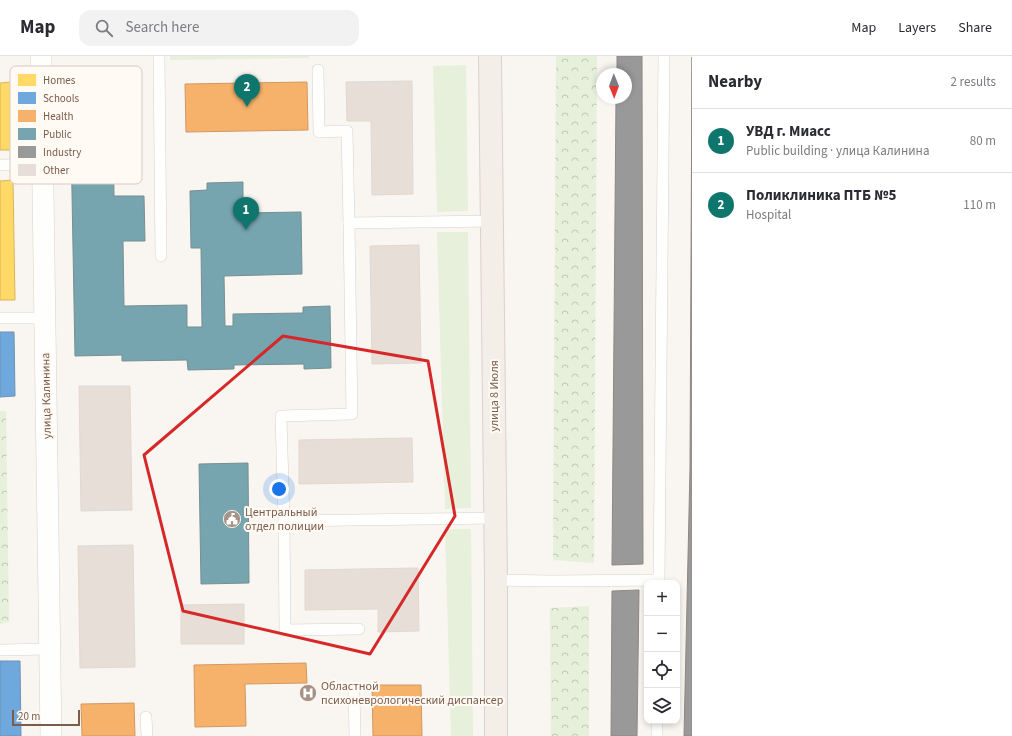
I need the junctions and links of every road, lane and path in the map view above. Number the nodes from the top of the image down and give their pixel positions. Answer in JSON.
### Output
{"nodes":[{"id":1,"x":40,"y":56,"type":"edge"},
{"id":2,"x":159,"y":56,"type":"edge"},
{"id":3,"x":490,"y":56,"type":"edge"},
{"id":4,"x":664,"y":56,"type":"edge"},
{"id":5,"x":40,"y":66,"type":"edge"},
{"id":6,"x":318,"y":70,"type":"dead end"},
{"id":7,"x":0,"y":165,"type":"edge"},
{"id":8,"x":10,"y":165,"type":"edge"},
{"id":9,"x":42,"y":184,"type":"edge"},
{"id":10,"x":492,"y":221,"type":"junction"},
{"id":11,"x":348,"y":223,"type":"junction"},
{"id":12,"x":161,"y":256,"type":"dead end"},
{"id":13,"x":0,"y":318,"type":"edge"},
{"id":14,"x":45,"y":318,"type":"junction"},
{"id":15,"x":495,"y":518,"type":"junction"},
{"id":16,"x":284,"y":521,"type":"junction"},
{"id":17,"x":496,"y":580,"type":"junction"},
{"id":18,"x":659,"y":580,"type":"edge"},
{"id":19,"x":644,"y":581,"type":"edge"},
{"id":20,"x":359,"y":630,"type":"dead end"},
{"id":21,"x":50,"y":649,"type":"junction"},
{"id":22,"x":0,"y":650,"type":"edge"},
{"id":23,"x":354,"y":692,"type":"dead end"},
{"id":24,"x":146,"y":718,"type":"dead end"},
{"id":25,"x":657,"y":724,"type":"edge"},
{"id":26,"x":51,"y":736,"type":"edge"},
{"id":27,"x":146,"y":736,"type":"edge"},
{"id":28,"x":355,"y":736,"type":"edge"},
{"id":29,"x":496,"y":736,"type":"edge"},
{"id":30,"x":657,"y":736,"type":"edge"}],
"edges":[{"from":1,"to":5,"type":"street","name":"улица Калинина"},
{"from":2,"to":12,"type":"lane"},
{"from":3,"to":10,"type":"main road","name":"улица 8 Июля"},
{"from":4,"to":18,"type":"lane"},
{"from":6,"to":11,"type":"lane"},
{"from":7,"to":8,"type":"lane"},
{"from":9,"to":14,"type":"street","name":"улица Калинина"},
{"from":10,"to":11,"type":"lane"},
{"from":10,"to":15,"type":"main road","name":"улица 8 Июля"},
{"from":11,"to":16,"type":"lane"},
{"from":13,"to":14,"type":"lane"},
{"from":14,"to":21,"type":"street","name":"улица Калинина"},
{"from":15,"to":16,"type":"lane"},
{"from":15,"to":17,"type":"main road","name":"улица 8 Июля"},
{"from":16,"to":20,"type":"lane"},
{"from":17,"to":19,"type":"lane"},
{"from":17,"to":29,"type":"main road","name":"улица 8 Июля"},
{"from":21,"to":22,"type":"lane"},
{"from":21,"to":26,"type":"street","name":"улица Калинина"},
{"from":23,"to":28,"type":"lane"},
{"from":24,"to":27,"type":"lane"},
{"from":25,"to":30,"type":"lane"}]}
